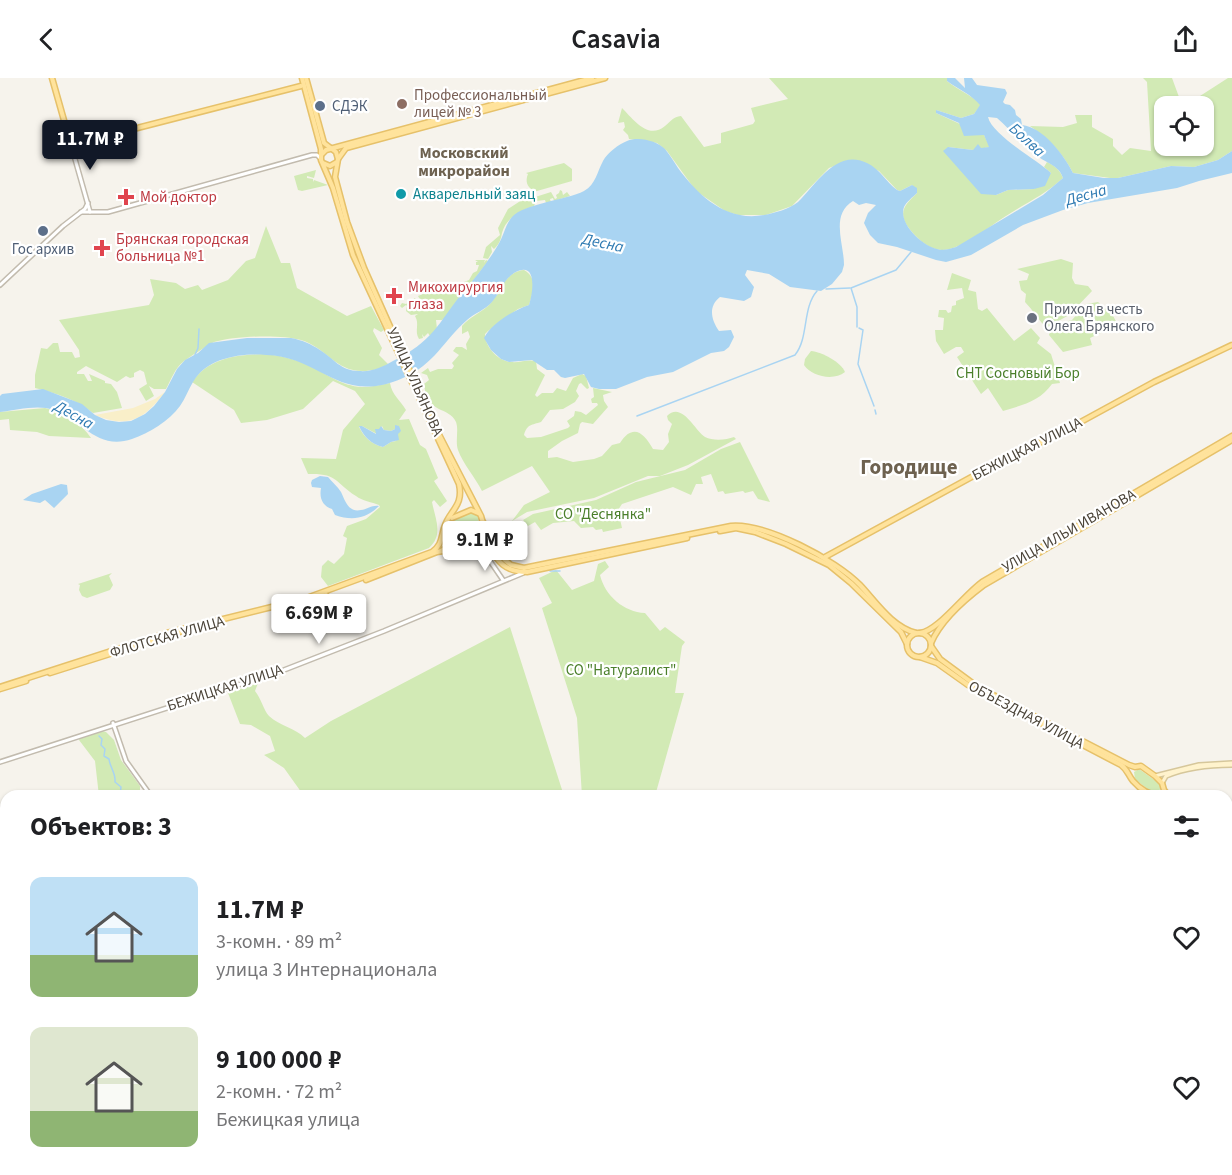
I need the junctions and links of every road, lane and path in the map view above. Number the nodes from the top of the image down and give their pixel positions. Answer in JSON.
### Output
{"nodes":[{"id":1,"x":52,"y":78,"type":"edge"},
{"id":2,"x":304,"y":78,"type":"edge"},
{"id":3,"x":592,"y":78,"type":"edge"},
{"id":4,"x":605,"y":78,"type":"edge"},
{"id":5,"x":301,"y":86,"type":"dead end"},
{"id":6,"x":71,"y":145,"type":"junction"},
{"id":7,"x":329,"y":148,"type":"junction"},
{"id":8,"x":322,"y":152,"type":"junction"},
{"id":9,"x":322,"y":161,"type":"junction"},
{"id":10,"x":338,"y":161,"type":"junction"},
{"id":11,"x":88,"y":203,"type":"junction"},
{"id":12,"x":81,"y":212,"type":"junction"},
{"id":13,"x":90,"y":212,"type":"junction"},
{"id":14,"x":0,"y":285,"type":"edge"},
{"id":15,"x":395,"y":344,"type":"junction"},
{"id":16,"x":1232,"y":345,"type":"edge"},
{"id":17,"x":431,"y":423,"type":"junction"},
{"id":18,"x":1230,"y":439,"type":"edge"},
{"id":19,"x":482,"y":517,"type":"junction"},
{"id":20,"x":449,"y":520,"type":"junction"},
{"id":21,"x":444,"y":530,"type":"junction"},
{"id":22,"x":469,"y":534,"type":"junction"},
{"id":23,"x":448,"y":538,"type":"junction"},
{"id":24,"x":461,"y":538,"type":"junction"},
{"id":25,"x":454,"y":543,"type":"junction"},
{"id":26,"x":465,"y":551,"type":"junction"},
{"id":27,"x":437,"y":552,"type":"junction"},
{"id":28,"x":474,"y":553,"type":"junction"},
{"id":29,"x":825,"y":558,"type":"junction"},
{"id":30,"x":819,"y":560,"type":"junction"},
{"id":31,"x":527,"y":572,"type":"junction"},
{"id":32,"x":503,"y":580,"type":"junction"},
{"id":33,"x":918,"y":633,"type":"junction"},
{"id":34,"x":907,"y":644,"type":"junction"},
{"id":35,"x":931,"y":644,"type":"junction"},
{"id":36,"x":920,"y":657,"type":"junction"},
{"id":37,"x":0,"y":688,"type":"edge"},
{"id":38,"x":113,"y":723,"type":"junction"},
{"id":39,"x":0,"y":762,"type":"edge"},
{"id":40,"x":1232,"y":764,"type":"edge"},
{"id":41,"x":1135,"y":767,"type":"junction"},
{"id":42,"x":1131,"y":774,"type":"junction"},
{"id":43,"x":1155,"y":776,"type":"junction"},
{"id":44,"x":1162,"y":783,"type":"junction"},
{"id":45,"x":1163,"y":789,"type":"edge"},
{"id":46,"x":147,"y":790,"type":"edge"},
{"id":47,"x":1145,"y":790,"type":"edge"}],
"edges":[{"from":1,"to":6,"type":"main road"},
{"from":2,"to":7,"type":"main road"},
{"from":2,"to":8,"type":"main road"},
{"from":3,"to":7,"type":"main road"},
{"from":4,"to":10,"type":"main road"},
{"from":5,"to":6,"type":"main road"},
{"from":6,"to":11,"type":"street"},
{"from":7,"to":8,"type":"main road"},
{"from":7,"to":10,"type":"main road"},
{"from":8,"to":9,"type":"main road"},
{"from":9,"to":10,"type":"main road"},
{"from":9,"to":13,"type":"street"},
{"from":9,"to":15,"type":"main road","name":"УЛИЦА УЛЬЯНОВА"},
{"from":10,"to":15,"type":"main road","name":"УЛИЦА УЛЬЯНОВА"},
{"from":11,"to":12,"type":"street"},
{"from":11,"to":13,"type":"street"},
{"from":12,"to":13,"type":"street"},
{"from":12,"to":14,"type":"street"},
{"from":15,"to":17,"type":"main road","name":"УЛИЦА УЛЬЯНОВА"},
{"from":16,"to":29,"type":"main road","name":"БЕЖИЦКАЯ УЛИЦА"},
{"from":17,"to":19,"type":"main road","name":"УЛИЦА УЛЬЯНОВА"},
{"from":17,"to":20,"type":"main road","name":"УЛИЦА УЛЬЯНОВА"},
{"from":18,"to":33,"type":"main road","name":"УЛИЦА ИЛЬИ ИВАНОВА"},
{"from":18,"to":35,"type":"main road","name":"УЛИЦА ИЛЬИ ИВАНОВА"},
{"from":19,"to":20,"type":"main road"},
{"from":19,"to":22,"type":"main road"},
{"from":19,"to":29,"type":"main road","name":"УЛИЦА УЛЬЯНОВА"},
{"from":20,"to":21,"type":"main road"},
{"from":21,"to":23,"type":"main road"},
{"from":21,"to":37,"type":"main road","name":"ФЛОТСКАЯ УЛИЦА"},
{"from":22,"to":24,"type":"main road"},
{"from":22,"to":28,"type":"street"},
{"from":22,"to":31,"type":"main road"},
{"from":23,"to":24,"type":"main road"},
{"from":23,"to":25,"type":"main road"},
{"from":24,"to":25,"type":"main road"},
{"from":25,"to":26,"type":"main road"},
{"from":25,"to":27,"type":"main road"},
{"from":26,"to":27,"type":"main road"},
{"from":26,"to":28,"type":"main road"},
{"from":27,"to":37,"type":"main road","name":"ФЛОТСКАЯ УЛИЦА"},
{"from":28,"to":32,"type":"street"},
{"from":29,"to":30,"type":"main road","name":"БЕЖИЦКАЯ УЛИЦА"},
{"from":29,"to":33,"type":"main road"},
{"from":30,"to":31,"type":"main road","name":"БЕЖИЦКАЯ УЛИЦА"},
{"from":30,"to":34,"type":"main road"},
{"from":31,"to":32,"type":"street","name":"БЕЖИЦКАЯ УЛИЦА"},
{"from":32,"to":38,"type":"street","name":"БЕЖИЦКАЯ УЛИЦА"},
{"from":33,"to":34,"type":"main road"},
{"from":33,"to":35,"type":"main road"},
{"from":34,"to":36,"type":"main road"},
{"from":35,"to":36,"type":"main road"},
{"from":35,"to":41,"type":"main road","name":"ОБЪЕЗДНАЯ УЛИЦА"},
{"from":36,"to":42,"type":"main road","name":"ОБЪЕЗДНАЯ УЛИЦА"},
{"from":38,"to":39,"type":"street","name":"БЕЖИЦКАЯ УЛИЦА"},
{"from":38,"to":46,"type":"street"},
{"from":40,"to":43,"type":"main road"},
{"from":40,"to":44,"type":"main road"},
{"from":41,"to":42,"type":"main road"},
{"from":41,"to":43,"type":"main road","name":"ОБЪЕЗДНАЯ УЛИЦА"},
{"from":42,"to":47,"type":"main road","name":"ОБЪЕЗДНАЯ УЛИЦА"},
{"from":43,"to":44,"type":"main road"},
{"from":44,"to":45,"type":"main road"}]}
